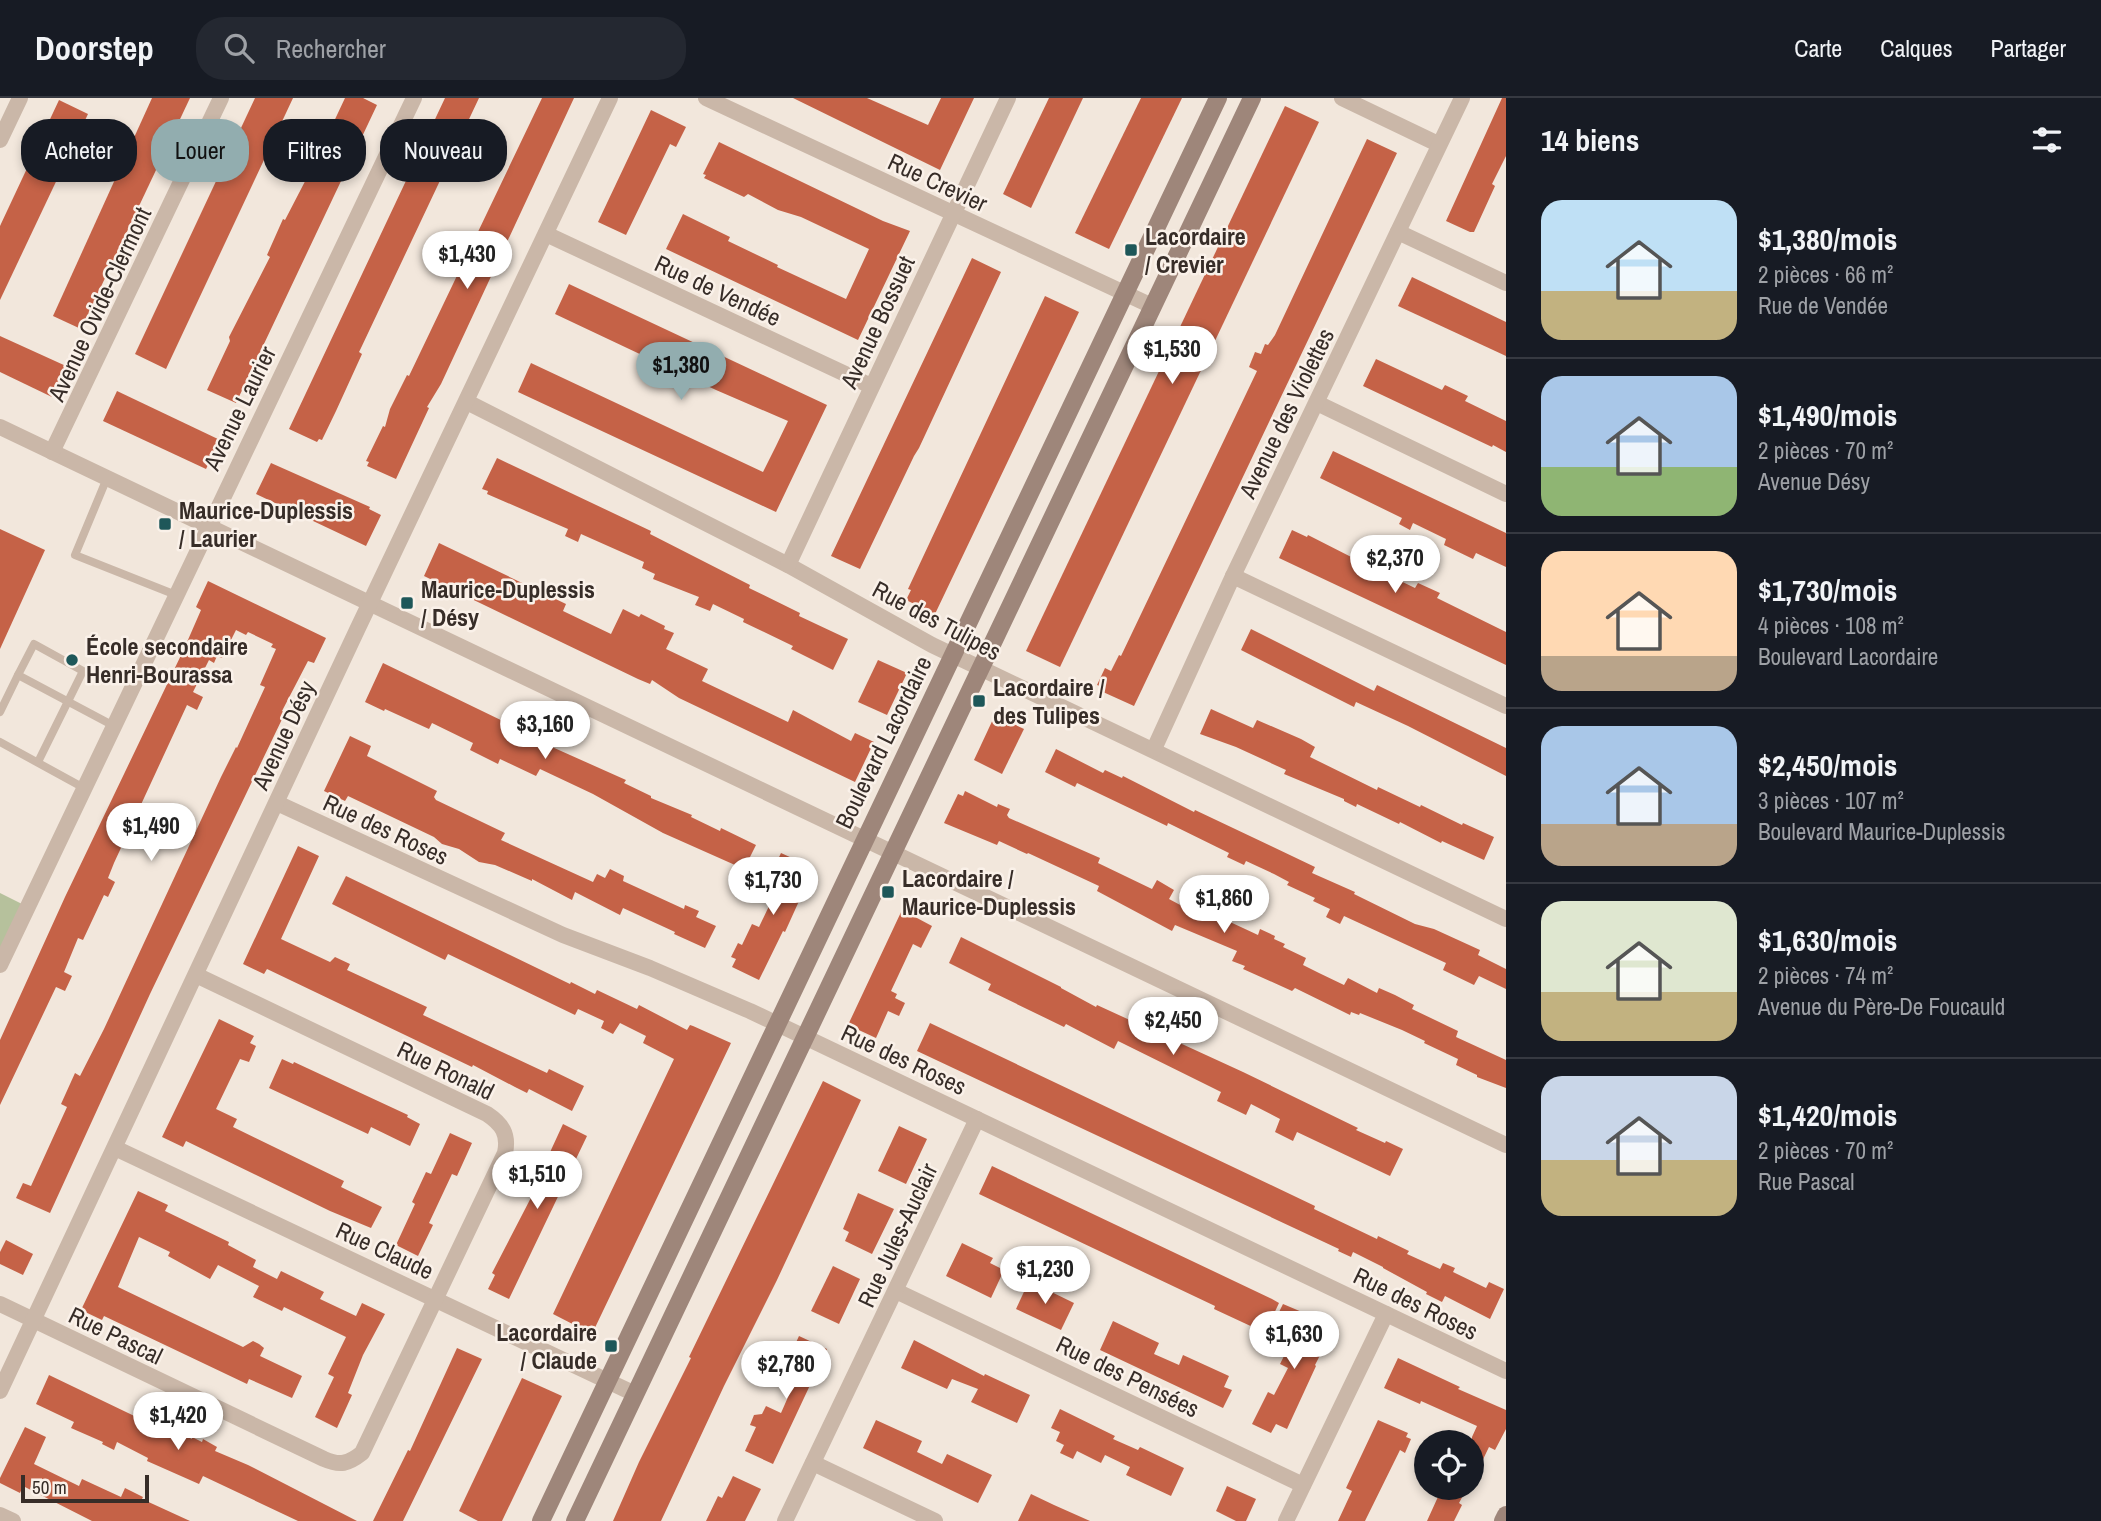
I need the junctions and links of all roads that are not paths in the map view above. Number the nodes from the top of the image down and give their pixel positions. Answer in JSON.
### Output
{"nodes":[{"id":1,"x":20,"y":98,"type":"edge"},
{"id":2,"x":221,"y":98,"type":"edge"},
{"id":3,"x":414,"y":98,"type":"edge"},
{"id":4,"x":610,"y":98,"type":"edge"},
{"id":5,"x":706,"y":98,"type":"edge"},
{"id":6,"x":1008,"y":98,"type":"edge"},
{"id":7,"x":1218,"y":98,"type":"edge"},
{"id":8,"x":1252,"y":98,"type":"edge"},
{"id":9,"x":1342,"y":98,"type":"edge"},
{"id":10,"x":1462,"y":98,"type":"edge"},
{"id":11,"x":0,"y":140,"type":"edge"},
{"id":12,"x":1438,"y":144,"type":"junction"},
{"id":13,"x":953,"y":214,"type":"junction"},
{"id":14,"x":1398,"y":232,"type":"junction"},
{"id":15,"x":546,"y":234,"type":"junction"},
{"id":16,"x":1506,"y":283,"type":"edge"},
{"id":17,"x":1124,"y":294,"type":"junction"},
{"id":18,"x":1152,"y":306,"type":"junction"},
{"id":19,"x":872,"y":386,"type":"junction"},
{"id":20,"x":467,"y":402,"type":"junction"},
{"id":21,"x":1317,"y":403,"type":"junction"},
{"id":22,"x":0,"y":427,"type":"edge"},
{"id":23,"x":52,"y":452,"type":"junction"},
{"id":24,"x":107,"y":478,"type":"junction"},
{"id":25,"x":1506,"y":494,"type":"edge"},
{"id":26,"x":207,"y":526,"type":"junction"},
{"id":27,"x":788,"y":565,"type":"junction"},
{"id":28,"x":1233,"y":576,"type":"junction"},
{"id":29,"x":176,"y":595,"type":"junction"},
{"id":30,"x":370,"y":604,"type":"junction"},
{"id":31,"x":952,"y":654,"type":"junction"},
{"id":32,"x":980,"y":668,"type":"junction"},
{"id":33,"x":18,"y":676,"type":"junction"},
{"id":34,"x":68,"y":702,"type":"junction"},
{"id":35,"x":1506,"y":706,"type":"edge"},
{"id":36,"x":0,"y":712,"type":"edge"},
{"id":37,"x":114,"y":726,"type":"junction"},
{"id":38,"x":0,"y":742,"type":"edge"},
{"id":39,"x":1154,"y":749,"type":"junction"},
{"id":40,"x":38,"y":762,"type":"junction"},
{"id":41,"x":84,"y":788,"type":"junction"},
{"id":42,"x":277,"y":803,"type":"junction"},
{"id":43,"x":864,"y":840,"type":"junction"},
{"id":44,"x":891,"y":853,"type":"junction"},
{"id":45,"x":1506,"y":919,"type":"edge"},
{"id":46,"x":0,"y":965,"type":"edge"},
{"id":47,"x":196,"y":975,"type":"junction"},
{"id":48,"x":776,"y":1024,"type":"junction"},
{"id":49,"x":804,"y":1037,"type":"junction"},
{"id":50,"x":977,"y":1119,"type":"junction"},
{"id":51,"x":1506,"y":1145,"type":"edge"},
{"id":52,"x":115,"y":1148,"type":"junction"},
{"id":53,"x":896,"y":1291,"type":"junction"},
{"id":54,"x":436,"y":1300,"type":"junction"},
{"id":55,"x":0,"y":1304,"type":"edge"},
{"id":56,"x":1386,"y":1314,"type":"junction"},
{"id":57,"x":33,"y":1320,"type":"junction"},
{"id":58,"x":1506,"y":1371,"type":"edge"},
{"id":59,"x":608,"y":1381,"type":"junction"},
{"id":60,"x":0,"y":1391,"type":"edge"},
{"id":61,"x":635,"y":1394,"type":"junction"},
{"id":62,"x":813,"y":1463,"type":"junction"},
{"id":63,"x":1303,"y":1485,"type":"junction"},
{"id":64,"x":0,"y":1515,"type":"edge"},
{"id":65,"x":1506,"y":1515,"type":"edge"},
{"id":66,"x":13,"y":1521,"type":"edge"},
{"id":67,"x":541,"y":1521,"type":"edge"},
{"id":68,"x":575,"y":1521,"type":"edge"},
{"id":69,"x":785,"y":1521,"type":"edge"},
{"id":70,"x":935,"y":1521,"type":"edge"},
{"id":71,"x":1286,"y":1521,"type":"edge"},
{"id":72,"x":1503,"y":1521,"type":"edge"}],
"edges":[{"from":1,"to":11,"type":"street"},
{"from":2,"to":23,"type":"street","name":"Avenue Ovide-Clermont"},
{"from":3,"to":26,"type":"street","name":"Avenue Laurier"},
{"from":4,"to":15,"type":"street","name":"Avenue Désy"},
{"from":5,"to":13,"type":"street","name":"Rue Crevier"},
{"from":6,"to":13,"type":"street","name":"Avenue Bossuet"},
{"from":7,"to":17,"type":"main road","name":"Boulevard Lacordaire"},
{"from":8,"to":18,"type":"main road"},
{"from":9,"to":12,"type":"street"},
{"from":10,"to":12,"type":"street","name":"Avenue des Violettes"},
{"from":12,"to":14,"type":"street","name":"Avenue des Violettes"},
{"from":13,"to":17,"type":"street","name":"Rue Crevier"},
{"from":13,"to":19,"type":"street","name":"Avenue Bossuet"},
{"from":14,"to":16,"type":"street"},
{"from":14,"to":21,"type":"street","name":"Avenue des Violettes"},
{"from":15,"to":19,"type":"street","name":"Rue de Vendée"},
{"from":15,"to":20,"type":"street","name":"Avenue Désy"},
{"from":17,"to":18,"type":"street","name":"Rue Crevier"},
{"from":17,"to":31,"type":"main road","name":"Boulevard Lacordaire"},
{"from":18,"to":32,"type":"main road"},
{"from":19,"to":27,"type":"street","name":"Avenue Bossuet"},
{"from":20,"to":27,"type":"street","name":"Rue des Tulipes"},
{"from":20,"to":30,"type":"street","name":"Avenue Désy"},
{"from":21,"to":25,"type":"street"},
{"from":21,"to":28,"type":"street","name":"Avenue des Violettes"},
{"from":22,"to":23,"type":"street"},
{"from":23,"to":24,"type":"street"},
{"from":24,"to":26,"type":"street"},
{"from":24,"to":29,"type":"lane"},
{"from":26,"to":29,"type":"street","name":"Avenue Laurier"},
{"from":26,"to":30,"type":"street"},
{"from":27,"to":31,"type":"street","name":"Rue des Tulipes"},
{"from":28,"to":35,"type":"street"},
{"from":28,"to":39,"type":"street","name":"Avenue des Violettes"},
{"from":29,"to":37,"type":"street","name":"Avenue Laurier"},
{"from":30,"to":42,"type":"street","name":"Avenue Désy"},
{"from":30,"to":43,"type":"street"},
{"from":31,"to":32,"type":"street","name":"Rue des Tulipes"},
{"from":31,"to":43,"type":"main road","name":"Boulevard Lacordaire"},
{"from":32,"to":39,"type":"street","name":"Rue des Tulipes"},
{"from":32,"to":44,"type":"main road"},
{"from":33,"to":34,"type":"lane"},
{"from":33,"to":34,"type":"lane"},
{"from":33,"to":36,"type":"lane"},
{"from":34,"to":37,"type":"lane"},
{"from":34,"to":40,"type":"lane"},
{"from":37,"to":41,"type":"street","name":"Avenue Laurier"},
{"from":38,"to":40,"type":"lane"},
{"from":39,"to":45,"type":"street","name":"Rue des Tulipes"},
{"from":40,"to":41,"type":"lane"},
{"from":41,"to":46,"type":"street","name":"Avenue Laurier"},
{"from":42,"to":47,"type":"street","name":"Avenue Désy"},
{"from":42,"to":48,"type":"street","name":"Rue des Roses"},
{"from":43,"to":44,"type":"street"},
{"from":43,"to":48,"type":"main road","name":"Boulevard Lacordaire"},
{"from":44,"to":49,"type":"main road"},
{"from":44,"to":51,"type":"street"},
{"from":47,"to":52,"type":"street","name":"Avenue Désy"},
{"from":47,"to":54,"type":"street","name":"Rue Ronald"},
{"from":48,"to":49,"type":"street","name":"Rue des Roses"},
{"from":48,"to":59,"type":"main road","name":"Boulevard Lacordaire"},
{"from":49,"to":50,"type":"street","name":"Rue des Roses"},
{"from":49,"to":61,"type":"main road"},
{"from":50,"to":53,"type":"street","name":"Rue Jules-Auclair"},
{"from":50,"to":56,"type":"street","name":"Rue des Roses"},
{"from":52,"to":54,"type":"street","name":"Rue Claude"},
{"from":52,"to":57,"type":"street","name":"Avenue Désy"},
{"from":53,"to":62,"type":"street","name":"Rue Jules-Auclair"},
{"from":53,"to":63,"type":"street","name":"Rue des Pensées"},
{"from":54,"to":57,"type":"street","name":"Rue Pascal"},
{"from":54,"to":59,"type":"street","name":"Rue Claude"},
{"from":55,"to":57,"type":"street","name":"Rue Pascal"},
{"from":56,"to":58,"type":"street","name":"Rue des Roses"},
{"from":56,"to":63,"type":"street"},
{"from":57,"to":60,"type":"street","name":"Avenue Désy"},
{"from":59,"to":61,"type":"street","name":"Rue Claude"},
{"from":59,"to":67,"type":"main road","name":"Boulevard Lacordaire"},
{"from":61,"to":68,"type":"main road"},
{"from":62,"to":69,"type":"street","name":"Rue Jules-Auclair"},
{"from":62,"to":70,"type":"street"},
{"from":63,"to":71,"type":"street"},
{"from":64,"to":66,"type":"street"},
{"from":65,"to":72,"type":"main road"}]}
